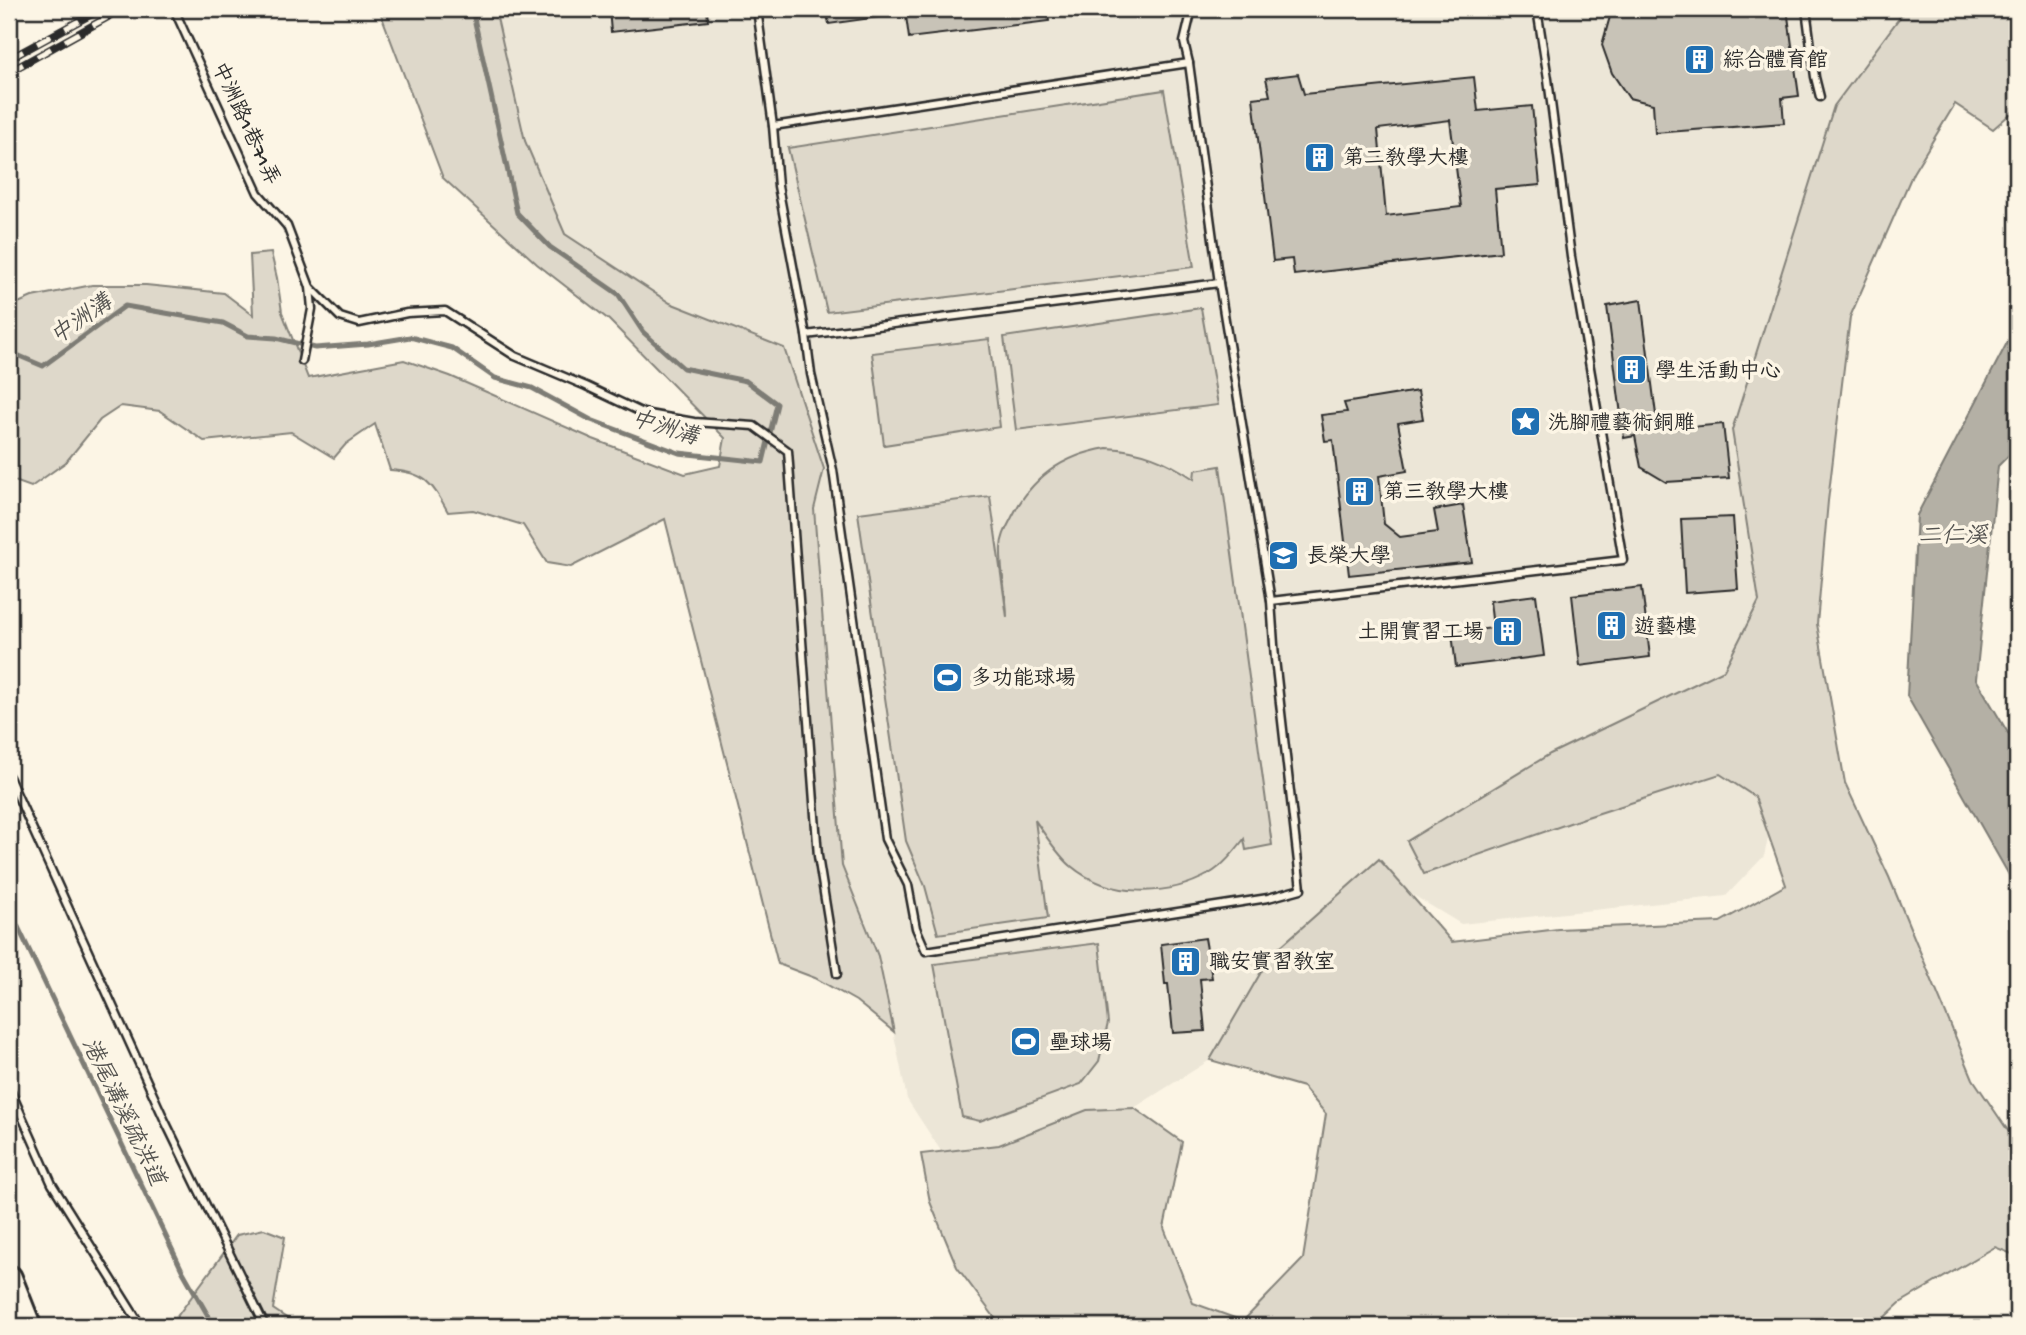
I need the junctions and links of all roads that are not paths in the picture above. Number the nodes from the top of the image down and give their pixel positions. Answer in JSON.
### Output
{"nodes":[{"id":1,"x":174,"y":9,"type":"edge"},
{"id":2,"x":757,"y":9,"type":"edge"},
{"id":3,"x":1192,"y":9,"type":"edge"},
{"id":4,"x":1537,"y":9,"type":"edge"},
{"id":5,"x":1806,"y":9,"type":"edge"},
{"id":6,"x":1189,"y":64,"type":"junction"},
{"id":7,"x":1820,"y":97,"type":"dead end"},
{"id":8,"x":773,"y":127,"type":"junction"},
{"id":9,"x":1219,"y":283,"type":"junction"},
{"id":10,"x":310,"y":287,"type":"junction"},
{"id":11,"x":806,"y":335,"type":"junction"},
{"id":12,"x":302,"y":361,"type":"dead end"},
{"id":13,"x":1271,"y":601,"type":"junction"},
{"id":14,"x":9,"y":777,"type":"edge"},
{"id":15,"x":837,"y":974,"type":"dead end"},
{"id":16,"x":9,"y":1087,"type":"edge"},
{"id":17,"x":9,"y":1278,"type":"edge"},
{"id":18,"x":28,"y":1326,"type":"edge"},
{"id":19,"x":141,"y":1326,"type":"edge"},
{"id":20,"x":265,"y":1326,"type":"edge"}],
"edges":[{"from":1,"to":10,"type":"lane","name":"中洲路1巷71弄"},
{"from":2,"to":8,"type":"lane"},
{"from":3,"to":6,"type":"lane"},
{"from":4,"to":13,"type":"lane"},
{"from":5,"to":7,"type":"lane"},
{"from":6,"to":8,"type":"lane"},
{"from":6,"to":9,"type":"lane"},
{"from":8,"to":11,"type":"lane"},
{"from":9,"to":11,"type":"lane"},
{"from":9,"to":13,"type":"lane"},
{"from":10,"to":12,"type":"lane"},
{"from":10,"to":15,"type":"lane"},
{"from":11,"to":13,"type":"lane"},
{"from":14,"to":20,"type":"lane"},
{"from":16,"to":19,"type":"lane"},
{"from":17,"to":18,"type":"highway"}]}
